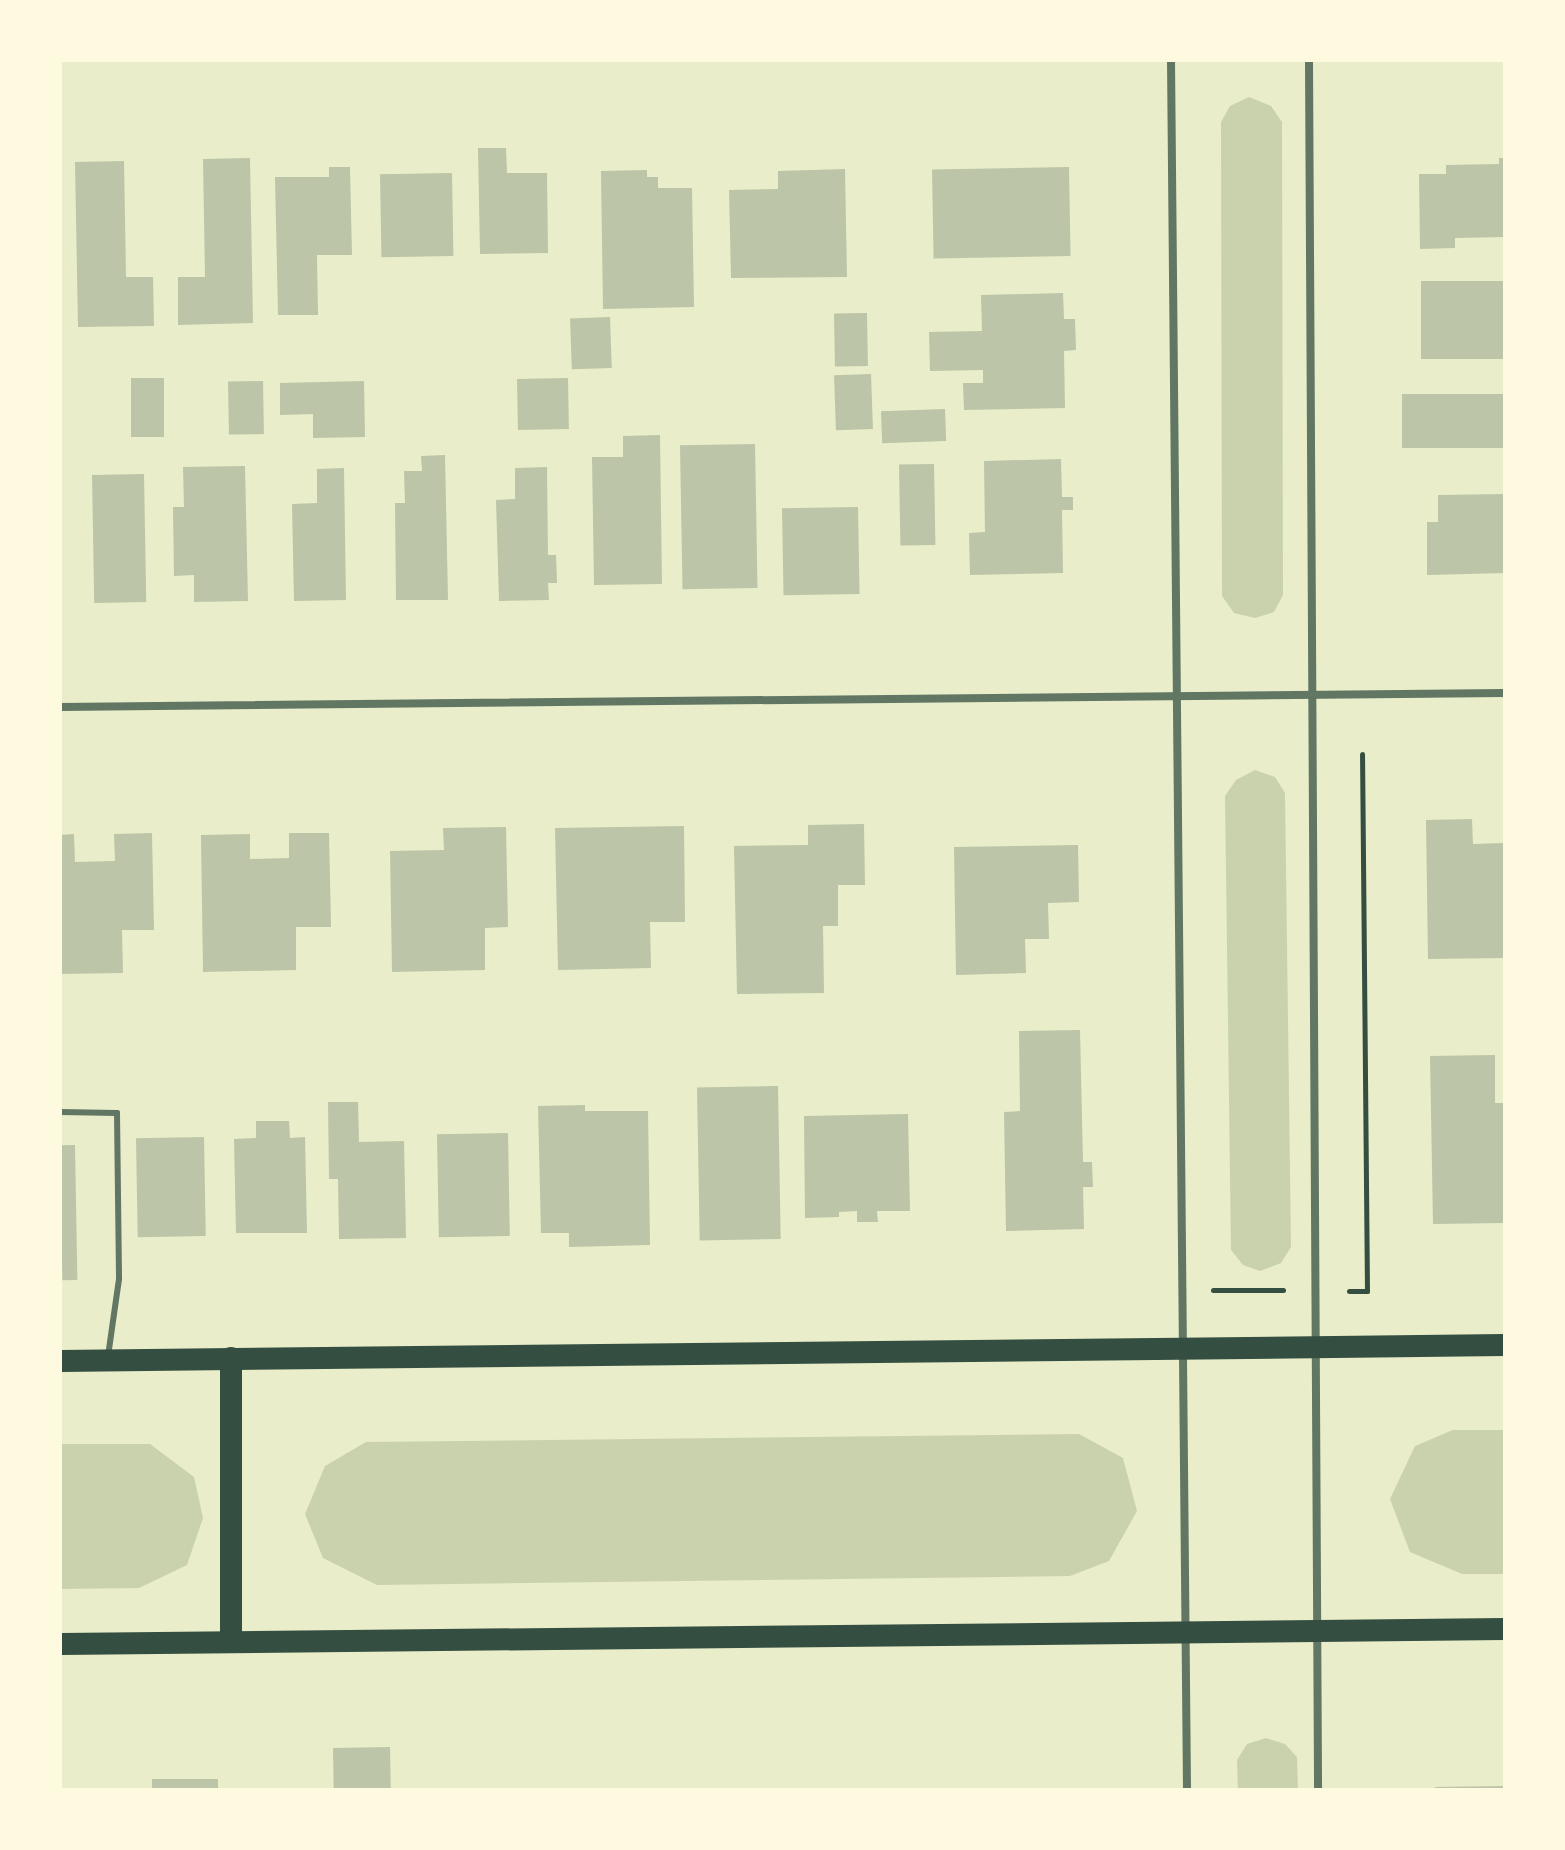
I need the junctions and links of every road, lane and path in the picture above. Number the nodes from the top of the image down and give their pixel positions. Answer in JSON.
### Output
{"nodes":[{"id":1,"x":1171,"y":60,"type":"edge"},
{"id":2,"x":1309,"y":60,"type":"edge"},
{"id":3,"x":1505,"y":693,"type":"edge"},
{"id":4,"x":1313,"y":695,"type":"junction"},
{"id":5,"x":1177,"y":696,"type":"junction"},
{"id":6,"x":60,"y":707,"type":"edge"},
{"id":7,"x":1362,"y":754,"type":"dead end"},
{"id":8,"x":60,"y":1112,"type":"edge"},
{"id":9,"x":1182,"y":1290,"type":"junction"},
{"id":10,"x":1315,"y":1290,"type":"junction"},
{"id":11,"x":1505,"y":1345,"type":"edge"},
{"id":12,"x":1316,"y":1346,"type":"junction"},
{"id":13,"x":1183,"y":1347,"type":"junction"},
{"id":14,"x":231,"y":1358,"type":"junction"},
{"id":15,"x":108,"y":1360,"type":"junction"},
{"id":16,"x":60,"y":1361,"type":"edge"},
{"id":17,"x":1505,"y":1629,"type":"edge"},
{"id":18,"x":1318,"y":1631,"type":"junction"},
{"id":19,"x":1185,"y":1633,"type":"junction"},
{"id":20,"x":231,"y":1642,"type":"junction"},
{"id":21,"x":60,"y":1644,"type":"edge"},
{"id":22,"x":1187,"y":1790,"type":"edge"},
{"id":23,"x":1318,"y":1790,"type":"edge"}],
"edges":[{"from":1,"to":5,"type":"street"},
{"from":2,"to":4,"type":"street"},
{"from":3,"to":4,"type":"street"},
{"from":4,"to":5,"type":"street"},
{"from":4,"to":10,"type":"street"},
{"from":5,"to":6,"type":"street"},
{"from":5,"to":9,"type":"street"},
{"from":7,"to":10,"type":"path"},
{"from":8,"to":15,"type":"lane"},
{"from":9,"to":10,"type":"path"},
{"from":9,"to":13,"type":"street"},
{"from":10,"to":12,"type":"street"},
{"from":11,"to":12,"type":"highway"},
{"from":12,"to":13,"type":"highway"},
{"from":12,"to":18,"type":"street"},
{"from":13,"to":14,"type":"highway"},
{"from":13,"to":19,"type":"street"},
{"from":14,"to":15,"type":"highway"},
{"from":14,"to":20,"type":"highway"},
{"from":15,"to":16,"type":"highway"},
{"from":17,"to":18,"type":"highway"},
{"from":18,"to":19,"type":"highway"},
{"from":18,"to":23,"type":"street"},
{"from":19,"to":20,"type":"highway"},
{"from":19,"to":22,"type":"street"},
{"from":20,"to":21,"type":"highway"}]}
